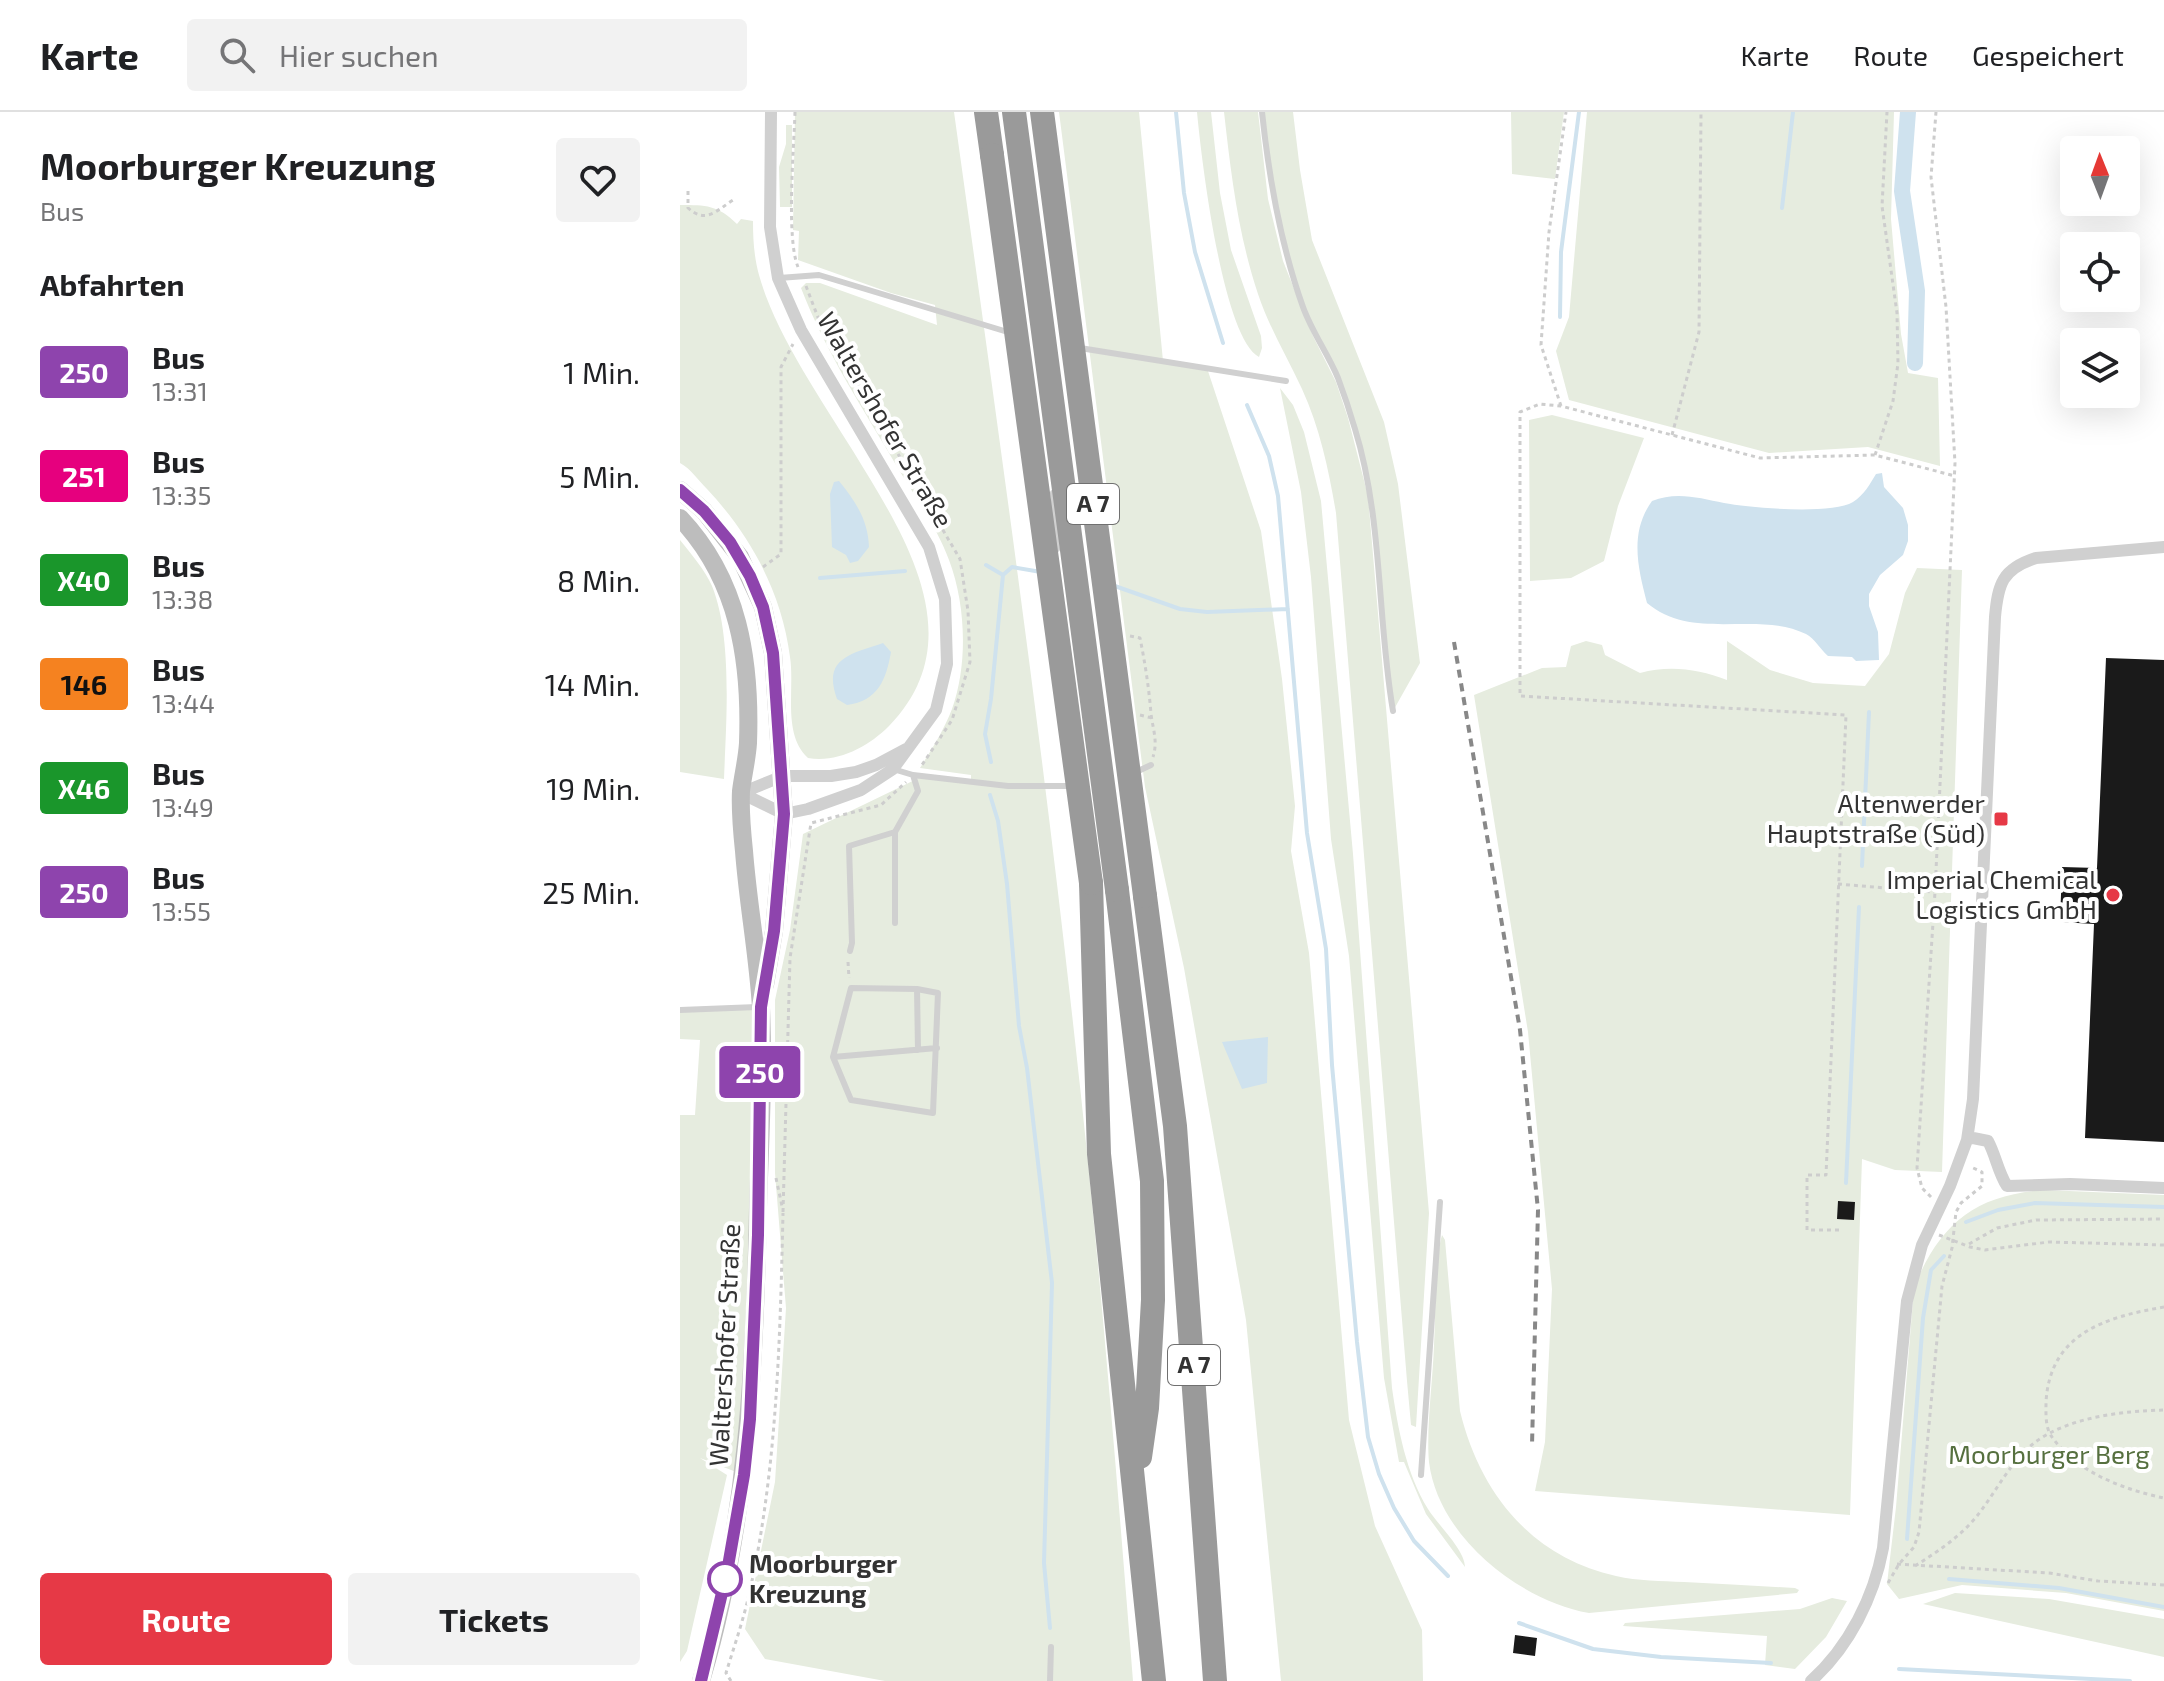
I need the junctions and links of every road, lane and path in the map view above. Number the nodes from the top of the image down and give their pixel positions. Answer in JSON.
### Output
{"nodes":[{"id":1,"x":771,"y":112,"type":"edge"},
{"id":2,"x":795,"y":112,"type":"edge"},
{"id":3,"x":986,"y":112,"type":"edge"},
{"id":4,"x":1007,"y":112,"type":"edge"},
{"id":5,"x":1014,"y":112,"type":"edge"},
{"id":6,"x":1042,"y":112,"type":"edge"},
{"id":7,"x":1262,"y":112,"type":"edge"},
{"id":8,"x":1566,"y":112,"type":"edge"},
{"id":9,"x":1701,"y":112,"type":"edge"},
{"id":10,"x":1887,"y":112,"type":"edge"},
{"id":11,"x":1936,"y":112,"type":"edge"},
{"id":12,"x":688,"y":191,"type":"dead end"},
{"id":13,"x":733,"y":200,"type":"dead end"},
{"id":14,"x":802,"y":276,"type":"junction"},
{"id":15,"x":778,"y":278,"type":"junction"},
{"id":16,"x":801,"y":330,"type":"junction"},
{"id":17,"x":1026,"y":337,"type":"dead end"},
{"id":18,"x":1040,"y":342,"type":"junction"},
{"id":19,"x":1056,"y":344,"type":"dead end"},
{"id":20,"x":1071,"y":347,"type":"dead end"},
{"id":21,"x":1286,"y":381,"type":"dead end"},
{"id":22,"x":1561,"y":406,"type":"junction"},
{"id":23,"x":1048,"y":432,"type":"dead end"},
{"id":24,"x":1672,"y":435,"type":"junction"},
{"id":25,"x":1875,"y":455,"type":"junction"},
{"id":26,"x":1955,"y":476,"type":"junction"},
{"id":27,"x":1051,"y":477,"type":"dead end"},
{"id":28,"x":680,"y":490,"type":"edge"},
{"id":29,"x":680,"y":518,"type":"edge"},
{"id":30,"x":2164,"y":547,"type":"edge"},
{"id":31,"x":1058,"y":552,"type":"dead end"},
{"id":32,"x":750,"y":576,"type":"junction"},
{"id":33,"x":968,"y":611,"type":"dead end"},
{"id":34,"x":1393,"y":711,"type":"dead end"},
{"id":35,"x":909,"y":747,"type":"junction"},
{"id":36,"x":1151,"y":765,"type":"dead end"},
{"id":37,"x":893,"y":769,"type":"junction"},
{"id":38,"x":913,"y":775,"type":"junction"},
{"id":39,"x":783,"y":776,"type":"junction"},
{"id":40,"x":741,"y":793,"type":"junction"},
{"id":41,"x":784,"y":814,"type":"junction"},
{"id":42,"x":895,"y":832,"type":"junction"},
{"id":43,"x":1838,"y":884,"type":"junction"},
{"id":44,"x":1935,"y":892,"type":"junction"},
{"id":45,"x":895,"y":923,"type":"dead end"},
{"id":46,"x":850,"y":951,"type":"joint"},
{"id":47,"x":790,"y":958,"type":"dead end"},
{"id":48,"x":851,"y":988,"type":"junction"},
{"id":49,"x":917,"y":989,"type":"junction"},
{"id":50,"x":761,"y":1007,"type":"junction"},
{"id":51,"x":680,"y":1010,"type":"edge"},
{"id":52,"x":937,"y":1048,"type":"junction"},
{"id":53,"x":918,"y":1050,"type":"junction"},
{"id":54,"x":833,"y":1057,"type":"junction"},
{"id":55,"x":1968,"y":1137,"type":"junction"},
{"id":56,"x":1970,"y":1166,"type":"dead end"},
{"id":57,"x":2164,"y":1188,"type":"edge"},
{"id":58,"x":1440,"y":1202,"type":"dead end"},
{"id":59,"x":1942,"y":1203,"type":"junction"},
{"id":60,"x":783,"y":1212,"type":"dead end"},
{"id":61,"x":2164,"y":1219,"type":"edge"},
{"id":62,"x":1839,"y":1230,"type":"dead end"},
{"id":63,"x":1928,"y":1230,"type":"junction"},
{"id":64,"x":1953,"y":1240,"type":"junction"},
{"id":65,"x":1967,"y":1245,"type":"junction"},
{"id":66,"x":2164,"y":1245,"type":"edge"},
{"id":67,"x":2164,"y":1307,"type":"edge"},
{"id":68,"x":2164,"y":1410,"type":"edge"},
{"id":69,"x":2049,"y":1435,"type":"junction"},
{"id":70,"x":1421,"y":1475,"type":"dead end"},
{"id":71,"x":2164,"y":1498,"type":"edge"},
{"id":72,"x":1136,"y":1503,"type":"junction"},
{"id":73,"x":1915,"y":1566,"type":"junction"},
{"id":74,"x":2164,"y":1585,"type":"edge"},
{"id":75,"x":1051,"y":1647,"type":"dead end"},
{"id":76,"x":726,"y":1673,"type":"dead end"},
{"id":77,"x":701,"y":1681,"type":"edge"},
{"id":78,"x":731,"y":1681,"type":"edge"},
{"id":79,"x":1050,"y":1681,"type":"edge"},
{"id":80,"x":1154,"y":1681,"type":"edge"},
{"id":81,"x":1215,"y":1681,"type":"edge"},
{"id":82,"x":1811,"y":1681,"type":"edge"}],
"edges":[{"from":1,"to":15,"type":"street","name":"Waltershofer Straße"},
{"from":2,"to":14,"type":"path"},
{"from":3,"to":72,"type":"highway","number":"A 7","bridge":true},
{"from":4,"to":18,"type":"lane"},
{"from":5,"to":72,"type":"highway","number":"A 7","bridge":true},
{"from":6,"to":81,"type":"highway","number":"A 7","bridge":true},
{"from":7,"to":34,"type":"lane"},
{"from":8,"to":22,"type":"path"},
{"from":9,"to":24,"type":"path"},
{"from":10,"to":25,"type":"path"},
{"from":11,"to":26,"type":"path"},
{"from":12,"to":13,"type":"path"},
{"from":14,"to":15,"type":"lane"},
{"from":14,"to":17,"type":"lane"},
{"from":14,"to":33,"type":"path"},
{"from":15,"to":16,"type":"street","name":"Waltershofer Straße"},
{"from":16,"to":32,"type":"path"},
{"from":16,"to":35,"type":"street","name":"Waltershofer Straße"},
{"from":18,"to":19,"type":"lane"},
{"from":18,"to":23,"type":"lane"},
{"from":20,"to":21,"type":"lane"},
{"from":22,"to":24,"type":"path"},
{"from":22,"to":43,"type":"path"},
{"from":24,"to":25,"type":"path"},
{"from":25,"to":26,"type":"path"},
{"from":26,"to":44,"type":"path"},
{"from":27,"to":31,"type":"lane"},
{"from":28,"to":32,"type":"main road"},
{"from":29,"to":40,"type":"main road"},
{"from":30,"to":55,"type":"street"},
{"from":32,"to":39,"type":"main road"},
{"from":35,"to":37,"type":"street","name":"Waltershofer Straße"},
{"from":35,"to":39,"type":"street","name":"Waltershofer Straße"},
{"from":36,"to":38,"type":"lane"},
{"from":37,"to":38,"type":"lane"},
{"from":37,"to":41,"type":"street","name":"Waltershofer Straße"},
{"from":38,"to":42,"type":"lane"},
{"from":39,"to":40,"type":"street","name":"Waltershofer Straße"},
{"from":39,"to":41,"type":"main road"},
{"from":40,"to":41,"type":"street"},
{"from":40,"to":50,"type":"main road","name":"Waltershofer Straße"},
{"from":41,"to":50,"type":"main road","name":"Waltershofer Straße"},
{"from":42,"to":45,"type":"lane"},
{"from":42,"to":46,"type":"lane"},
{"from":43,"to":44,"type":"path"},
{"from":43,"to":62,"type":"path"},
{"from":44,"to":59,"type":"path"},
{"from":46,"to":48,"type":"path"},
{"from":47,"to":60,"type":"path"},
{"from":48,"to":49,"type":"lane"},
{"from":48,"to":54,"type":"lane"},
{"from":49,"to":52,"type":"lane"},
{"from":49,"to":53,"type":"lane"},
{"from":50,"to":51,"type":"lane"},
{"from":50,"to":77,"type":"main road","name":"Waltershofer Straße"},
{"from":52,"to":53,"type":"lane"},
{"from":52,"to":54,"type":"lane"},
{"from":53,"to":54,"type":"lane"},
{"from":55,"to":57,"type":"street"},
{"from":55,"to":59,"type":"street"},
{"from":56,"to":64,"type":"path"},
{"from":58,"to":70,"type":"lane"},
{"from":59,"to":63,"type":"street"},
{"from":61,"to":65,"type":"path"},
{"from":63,"to":64,"type":"path"},
{"from":63,"to":82,"type":"street"},
{"from":64,"to":65,"type":"path"},
{"from":64,"to":73,"type":"path"},
{"from":65,"to":66,"type":"path"},
{"from":67,"to":69,"type":"path"},
{"from":68,"to":69,"type":"path"},
{"from":69,"to":71,"type":"path"},
{"from":69,"to":73,"type":"path"},
{"from":72,"to":80,"type":"highway","number":"A 7"},
{"from":73,"to":74,"type":"path"},
{"from":75,"to":79,"type":"lane"},
{"from":76,"to":78,"type":"path"}]}
